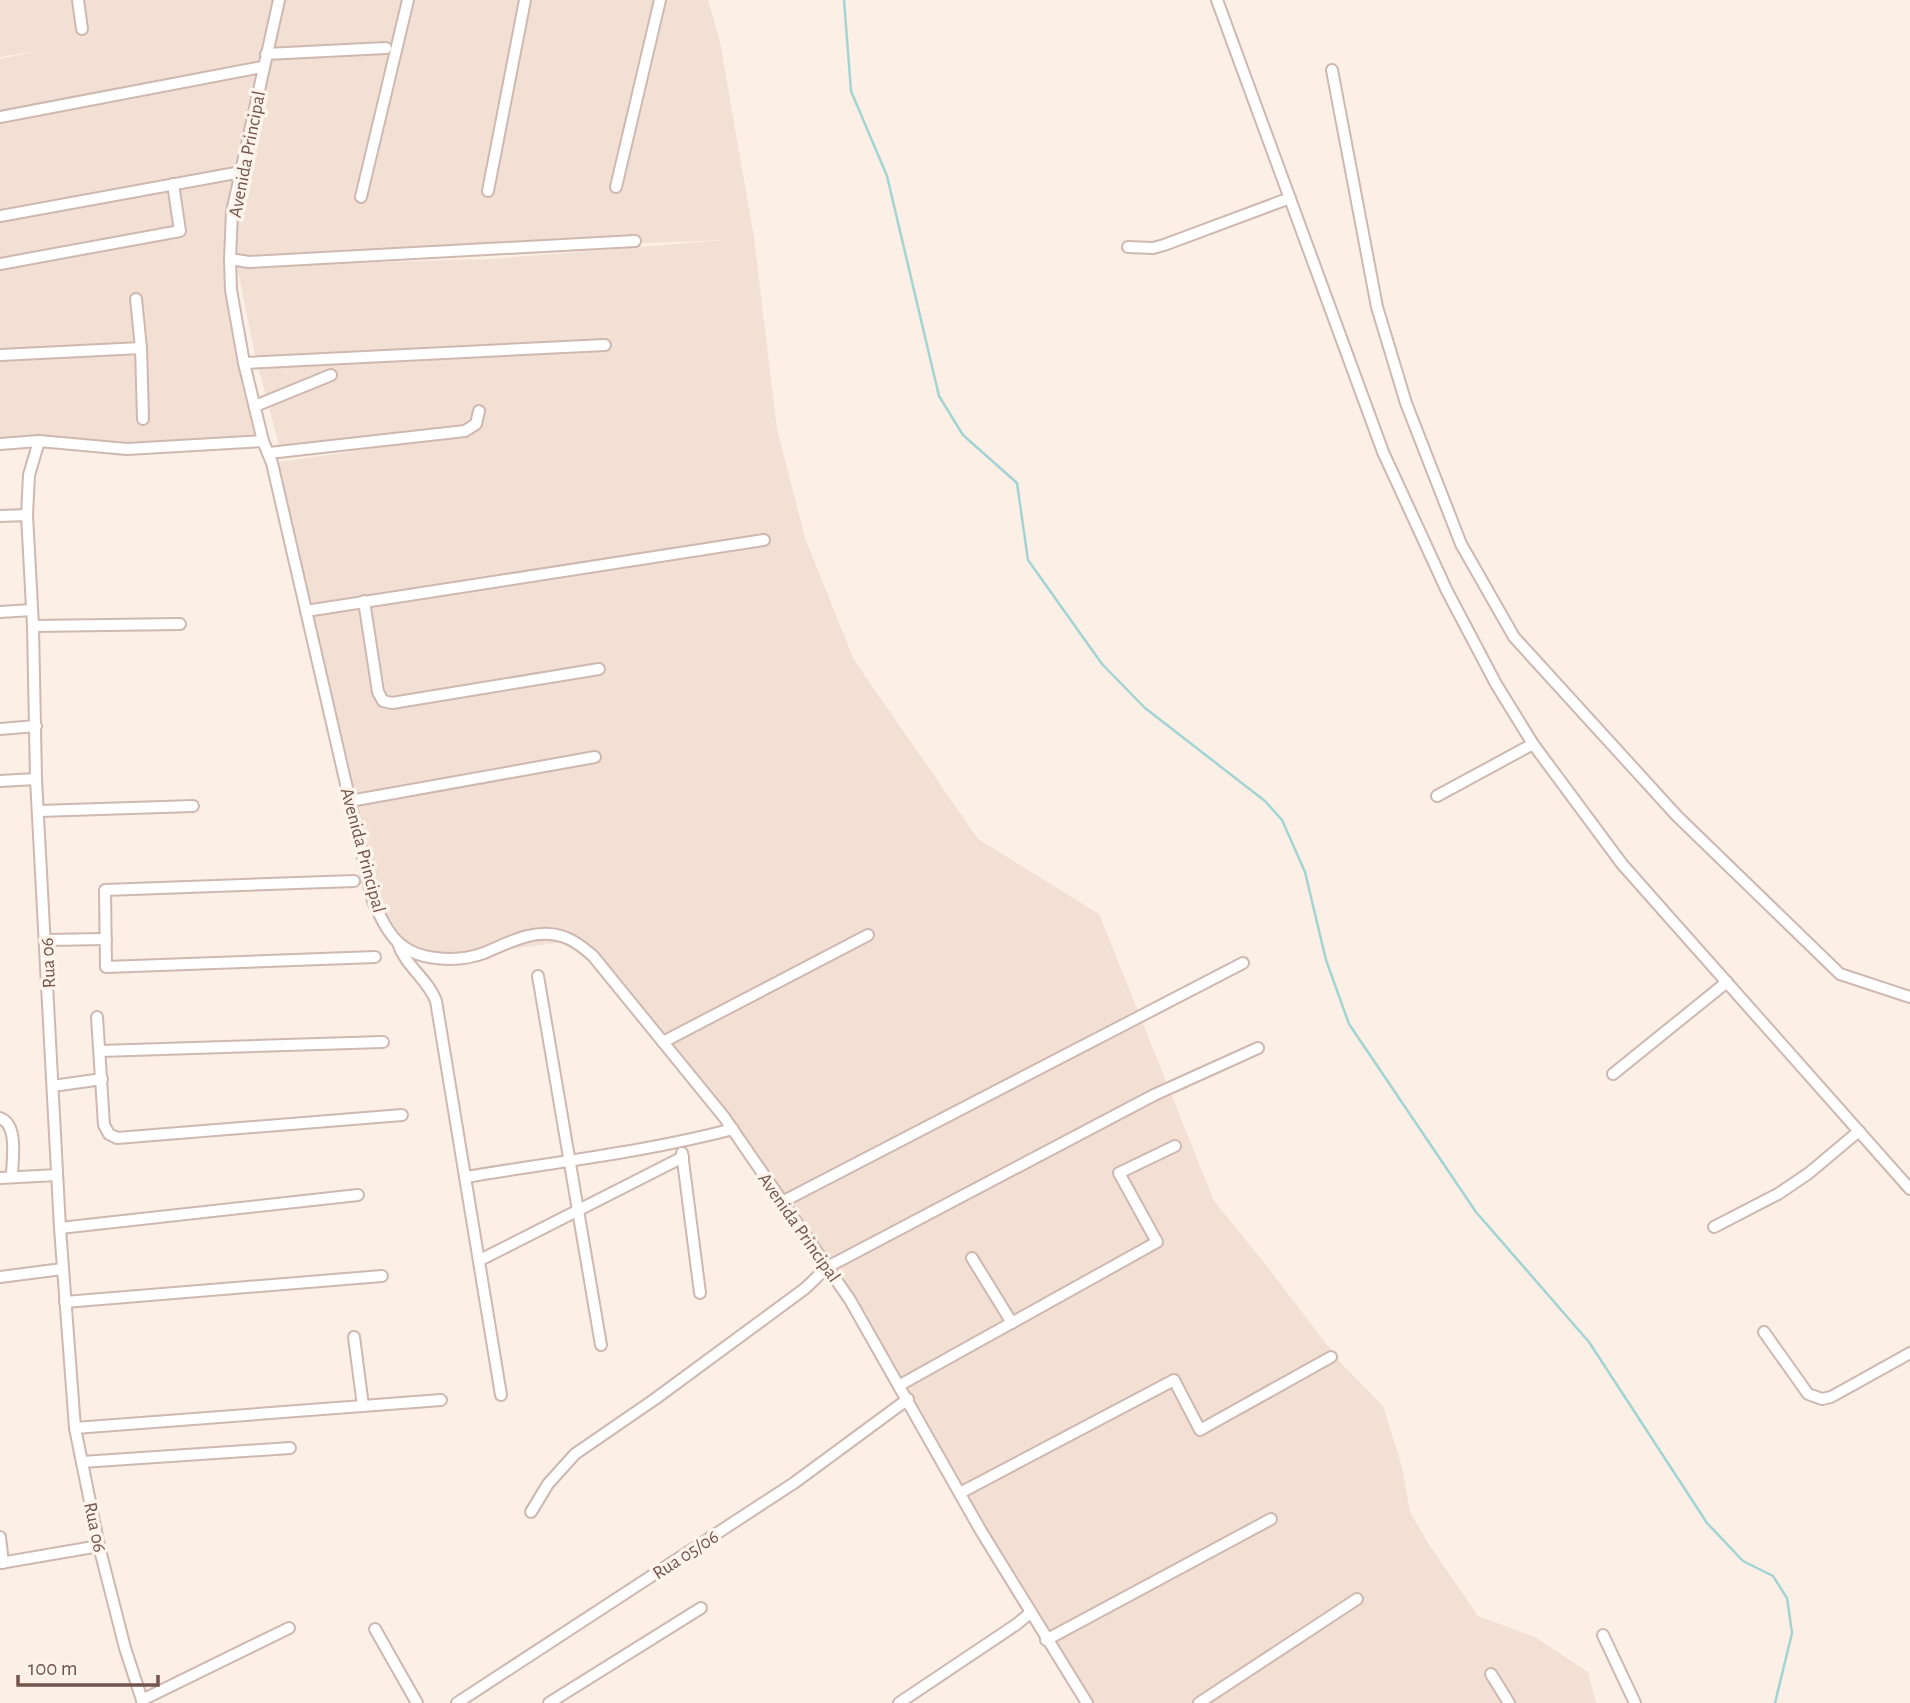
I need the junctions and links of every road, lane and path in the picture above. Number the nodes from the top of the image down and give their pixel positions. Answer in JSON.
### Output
{"nodes":[{"id":1,"x":78,"y":0,"type":"edge"},
{"id":2,"x":279,"y":0,"type":"edge"},
{"id":3,"x":408,"y":0,"type":"edge"},
{"id":4,"x":525,"y":0,"type":"edge"},
{"id":5,"x":660,"y":0,"type":"edge"},
{"id":6,"x":1217,"y":0,"type":"edge"},
{"id":7,"x":82,"y":29,"type":"dead end"},
{"id":8,"x":386,"y":48,"type":"dead end"},
{"id":9,"x":266,"y":54,"type":"junction"},
{"id":10,"x":262,"y":67,"type":"junction"},
{"id":11,"x":1332,"y":70,"type":"dead end"},
{"id":12,"x":0,"y":117,"type":"edge"},
{"id":13,"x":241,"y":172,"type":"junction"},
{"id":14,"x":173,"y":184,"type":"junction"},
{"id":15,"x":616,"y":187,"type":"dead end"},
{"id":16,"x":488,"y":191,"type":"dead end"},
{"id":17,"x":361,"y":197,"type":"dead end"},
{"id":18,"x":1290,"y":198,"type":"junction"},
{"id":19,"x":0,"y":216,"type":"edge"},
{"id":20,"x":635,"y":242,"type":"dead end"},
{"id":21,"x":1128,"y":247,"type":"dead end"},
{"id":22,"x":230,"y":259,"type":"junction"},
{"id":23,"x":0,"y":264,"type":"edge"},
{"id":24,"x":136,"y":299,"type":"dead end"},
{"id":25,"x":606,"y":345,"type":"dead end"},
{"id":26,"x":141,"y":348,"type":"junction"},
{"id":27,"x":0,"y":355,"type":"edge"},
{"id":28,"x":244,"y":363,"type":"junction"},
{"id":29,"x":331,"y":375,"type":"dead end"},
{"id":30,"x":255,"y":406,"type":"junction"},
{"id":31,"x":479,"y":411,"type":"dead end"},
{"id":32,"x":144,"y":419,"type":"dead end"},
{"id":33,"x":263,"y":440,"type":"junction"},
{"id":34,"x":39,"y":441,"type":"junction"},
{"id":35,"x":0,"y":444,"type":"edge"},
{"id":36,"x":269,"y":453,"type":"junction"},
{"id":37,"x":27,"y":515,"type":"junction"},
{"id":38,"x":0,"y":516,"type":"edge"},
{"id":39,"x":764,"y":540,"type":"dead end"},
{"id":40,"x":364,"y":601,"type":"junction"},
{"id":41,"x":32,"y":610,"type":"junction"},
{"id":42,"x":0,"y":611,"type":"edge"},
{"id":43,"x":306,"y":611,"type":"junction"},
{"id":44,"x":180,"y":624,"type":"dead end"},
{"id":45,"x":33,"y":626,"type":"junction"},
{"id":46,"x":599,"y":669,"type":"dead end"},
{"id":47,"x":36,"y":726,"type":"junction"},
{"id":48,"x":0,"y":729,"type":"edge"},
{"id":49,"x":1533,"y":744,"type":"junction"},
{"id":50,"x":595,"y":757,"type":"dead end"},
{"id":51,"x":36,"y":779,"type":"junction"},
{"id":52,"x":0,"y":781,"type":"edge"},
{"id":53,"x":1437,"y":796,"type":"dead end"},
{"id":54,"x":350,"y":801,"type":"junction"},
{"id":55,"x":193,"y":806,"type":"dead end"},
{"id":56,"x":39,"y":811,"type":"junction"},
{"id":57,"x":354,"y":881,"type":"dead end"},
{"id":58,"x":868,"y":935,"type":"dead end"},
{"id":59,"x":106,"y":939,"type":"junction"},
{"id":60,"x":46,"y":940,"type":"junction"},
{"id":61,"x":397,"y":942,"type":"junction"},
{"id":62,"x":375,"y":957,"type":"dead end"},
{"id":63,"x":1243,"y":962,"type":"dead end"},
{"id":64,"x":538,"y":976,"type":"dead end"},
{"id":65,"x":1727,"y":982,"type":"junction"},
{"id":66,"x":1910,"y":997,"type":"edge"},
{"id":67,"x":97,"y":1017,"type":"dead end"},
{"id":68,"x":383,"y":1042,"type":"dead end"},
{"id":69,"x":663,"y":1042,"type":"junction"},
{"id":70,"x":1258,"y":1048,"type":"dead end"},
{"id":71,"x":100,"y":1051,"type":"junction"},
{"id":72,"x":1613,"y":1074,"type":"dead end"},
{"id":73,"x":102,"y":1079,"type":"junction"},
{"id":74,"x":53,"y":1086,"type":"junction"},
{"id":75,"x":402,"y":1115,"type":"dead end"},
{"id":76,"x":0,"y":1118,"type":"edge"},
{"id":77,"x":733,"y":1129,"type":"junction"},
{"id":78,"x":1859,"y":1131,"type":"junction"},
{"id":79,"x":681,"y":1143,"type":"junction"},
{"id":80,"x":1175,"y":1146,"type":"dead end"},
{"id":81,"x":683,"y":1157,"type":"junction"},
{"id":82,"x":570,"y":1159,"type":"junction"},
{"id":83,"x":57,"y":1175,"type":"junction"},
{"id":84,"x":466,"y":1177,"type":"junction"},
{"id":85,"x":6,"y":1178,"type":"edge"},
{"id":86,"x":1910,"y":1189,"type":"edge"},
{"id":87,"x":358,"y":1195,"type":"dead end"},
{"id":88,"x":782,"y":1202,"type":"junction"},
{"id":89,"x":579,"y":1210,"type":"junction"},
{"id":90,"x":1714,"y":1227,"type":"dead end"},
{"id":91,"x":60,"y":1228,"type":"junction"},
{"id":92,"x":972,"y":1258,"type":"dead end"},
{"id":93,"x":480,"y":1260,"type":"junction"},
{"id":94,"x":826,"y":1266,"type":"junction"},
{"id":95,"x":62,"y":1269,"type":"junction"},
{"id":96,"x":382,"y":1276,"type":"dead end"},
{"id":97,"x":0,"y":1277,"type":"edge"},
{"id":98,"x":700,"y":1293,"type":"dead end"},
{"id":99,"x":65,"y":1302,"type":"junction"},
{"id":100,"x":1012,"y":1323,"type":"junction"},
{"id":101,"x":1764,"y":1332,"type":"dead end"},
{"id":102,"x":354,"y":1337,"type":"dead end"},
{"id":103,"x":601,"y":1345,"type":"dead end"},
{"id":104,"x":1910,"y":1353,"type":"edge"},
{"id":105,"x":1331,"y":1357,"type":"dead end"},
{"id":106,"x":900,"y":1385,"type":"junction"},
{"id":107,"x":500,"y":1395,"type":"dead end"},
{"id":108,"x":908,"y":1399,"type":"junction"},
{"id":109,"x":441,"y":1401,"type":"dead end"},
{"id":110,"x":363,"y":1406,"type":"junction"},
{"id":111,"x":75,"y":1428,"type":"junction"},
{"id":112,"x":290,"y":1448,"type":"dead end"},
{"id":113,"x":82,"y":1462,"type":"junction"},
{"id":114,"x":960,"y":1493,"type":"junction"},
{"id":115,"x":531,"y":1512,"type":"dead end"},
{"id":116,"x":1271,"y":1519,"type":"dead end"},
{"id":117,"x":0,"y":1537,"type":"edge"},
{"id":118,"x":99,"y":1546,"type":"junction"},
{"id":119,"x":2,"y":1563,"type":"edge"},
{"id":120,"x":1357,"y":1599,"type":"dead end"},
{"id":121,"x":701,"y":1608,"type":"dead end"},
{"id":122,"x":1030,"y":1613,"type":"junction"},
{"id":123,"x":289,"y":1628,"type":"dead end"},
{"id":124,"x":375,"y":1629,"type":"dead end"},
{"id":125,"x":1603,"y":1635,"type":"dead end"},
{"id":126,"x":1046,"y":1640,"type":"junction"},
{"id":127,"x":1491,"y":1674,"type":"dead end"},
{"id":128,"x":142,"y":1701,"type":"edge"},
{"id":129,"x":417,"y":1703,"type":"edge"},
{"id":130,"x":457,"y":1703,"type":"edge"},
{"id":131,"x":549,"y":1703,"type":"edge"},
{"id":132,"x":899,"y":1703,"type":"edge"},
{"id":133,"x":1087,"y":1703,"type":"edge"},
{"id":134,"x":1199,"y":1703,"type":"edge"},
{"id":135,"x":1509,"y":1703,"type":"edge"},
{"id":136,"x":1635,"y":1703,"type":"edge"}],
"edges":[{"from":1,"to":7,"type":"street"},
{"from":2,"to":9,"type":"street","name":"Avenida Principal"},
{"from":3,"to":17,"type":"street"},
{"from":4,"to":16,"type":"street"},
{"from":5,"to":15,"type":"street"},
{"from":6,"to":18,"type":"street"},
{"from":8,"to":9,"type":"street"},
{"from":9,"to":10,"type":"street","name":"Avenida Principal"},
{"from":10,"to":12,"type":"street"},
{"from":10,"to":13,"type":"street","name":"Avenida Principal"},
{"from":11,"to":66,"type":"street"},
{"from":13,"to":14,"type":"street"},
{"from":13,"to":22,"type":"street","name":"Avenida Principal"},
{"from":14,"to":19,"type":"street"},
{"from":14,"to":23,"type":"street"},
{"from":18,"to":21,"type":"street"},
{"from":18,"to":49,"type":"street"},
{"from":20,"to":22,"type":"street"},
{"from":22,"to":28,"type":"street","name":"Avenida Principal"},
{"from":24,"to":26,"type":"street"},
{"from":25,"to":28,"type":"street"},
{"from":26,"to":27,"type":"street"},
{"from":26,"to":32,"type":"street"},
{"from":28,"to":30,"type":"street","name":"Avenida Principal"},
{"from":29,"to":30,"type":"street"},
{"from":30,"to":33,"type":"street","name":"Avenida Principal"},
{"from":31,"to":36,"type":"street"},
{"from":33,"to":34,"type":"street"},
{"from":33,"to":36,"type":"street","name":"Avenida Principal"},
{"from":34,"to":35,"type":"street"},
{"from":34,"to":37,"type":"street","name":"Rua 06"},
{"from":36,"to":43,"type":"street","name":"Avenida Principal"},
{"from":37,"to":38,"type":"street"},
{"from":37,"to":41,"type":"street","name":"Rua 06"},
{"from":39,"to":40,"type":"street"},
{"from":40,"to":43,"type":"street"},
{"from":40,"to":46,"type":"street"},
{"from":41,"to":42,"type":"street"},
{"from":41,"to":45,"type":"street","name":"Rua 06"},
{"from":43,"to":54,"type":"street","name":"Avenida Principal"},
{"from":44,"to":45,"type":"street"},
{"from":45,"to":47,"type":"street","name":"Rua 06"},
{"from":47,"to":48,"type":"street"},
{"from":47,"to":51,"type":"street","name":"Rua 06"},
{"from":49,"to":53,"type":"street"},
{"from":49,"to":65,"type":"street"},
{"from":50,"to":54,"type":"street"},
{"from":51,"to":52,"type":"street"},
{"from":51,"to":56,"type":"street","name":"Rua 06"},
{"from":54,"to":61,"type":"street","name":"Avenida Principal"},
{"from":55,"to":56,"type":"street"},
{"from":56,"to":60,"type":"street","name":"Rua 06"},
{"from":57,"to":59,"type":"street"},
{"from":58,"to":69,"type":"street"},
{"from":59,"to":60,"type":"street"},
{"from":59,"to":62,"type":"street"},
{"from":60,"to":74,"type":"street","name":"Rua 06"},
{"from":61,"to":69,"type":"street","name":"Avenida Principal"},
{"from":61,"to":84,"type":"street"},
{"from":63,"to":88,"type":"street"},
{"from":64,"to":82,"type":"street"},
{"from":65,"to":72,"type":"street"},
{"from":65,"to":78,"type":"street"},
{"from":67,"to":71,"type":"street"},
{"from":68,"to":71,"type":"street"},
{"from":69,"to":77,"type":"street","name":"Avenida Principal"},
{"from":70,"to":94,"type":"street"},
{"from":71,"to":73,"type":"street"},
{"from":73,"to":74,"type":"street"},
{"from":73,"to":75,"type":"street"},
{"from":74,"to":83,"type":"street","name":"Rua 06"},
{"from":76,"to":85,"type":"street"},
{"from":77,"to":79,"type":"street"},
{"from":77,"to":88,"type":"street","name":"Avenida Principal"},
{"from":78,"to":86,"type":"street"},
{"from":78,"to":90,"type":"street"},
{"from":79,"to":81,"type":"street"},
{"from":79,"to":82,"type":"street"},
{"from":80,"to":100,"type":"street"},
{"from":81,"to":89,"type":"street"},
{"from":81,"to":98,"type":"street"},
{"from":82,"to":84,"type":"street"},
{"from":82,"to":89,"type":"street"},
{"from":83,"to":85,"type":"street"},
{"from":83,"to":91,"type":"street","name":"Rua 06"},
{"from":84,"to":93,"type":"street"},
{"from":87,"to":91,"type":"street"},
{"from":88,"to":94,"type":"street","name":"Avenida Principal"},
{"from":89,"to":93,"type":"street"},
{"from":89,"to":103,"type":"street"},
{"from":91,"to":95,"type":"street","name":"Rua 06"},
{"from":92,"to":100,"type":"street"},
{"from":93,"to":107,"type":"street"},
{"from":94,"to":106,"type":"street","name":"Avenida Principal"},
{"from":94,"to":115,"type":"street"},
{"from":95,"to":97,"type":"street"},
{"from":95,"to":99,"type":"street","name":"Rua 06"},
{"from":96,"to":99,"type":"street"},
{"from":99,"to":111,"type":"street","name":"Rua 06"},
{"from":100,"to":106,"type":"street"},
{"from":101,"to":104,"type":"street"},
{"from":102,"to":110,"type":"street"},
{"from":105,"to":114,"type":"street"},
{"from":106,"to":108,"type":"street","name":"Avenida Principal"},
{"from":108,"to":114,"type":"street","name":"Avenida Principal"},
{"from":108,"to":130,"type":"street","name":"Rua 05/06"},
{"from":109,"to":110,"type":"street"},
{"from":110,"to":111,"type":"street"},
{"from":111,"to":113,"type":"street","name":"Rua 06"},
{"from":112,"to":113,"type":"street"},
{"from":113,"to":118,"type":"street","name":"Rua 06"},
{"from":114,"to":122,"type":"street","name":"Avenida Principal"},
{"from":116,"to":126,"type":"street"},
{"from":117,"to":119,"type":"street"},
{"from":118,"to":119,"type":"street"},
{"from":118,"to":128,"type":"street","name":"Rua 06"},
{"from":120,"to":134,"type":"street"},
{"from":121,"to":131,"type":"street"},
{"from":122,"to":126,"type":"street","name":"Avenida Principal"},
{"from":122,"to":132,"type":"street"},
{"from":123,"to":128,"type":"street"},
{"from":124,"to":129,"type":"street"},
{"from":125,"to":136,"type":"street"},
{"from":126,"to":133,"type":"street","name":"Avenida Principal"},
{"from":127,"to":135,"type":"street"}]}
